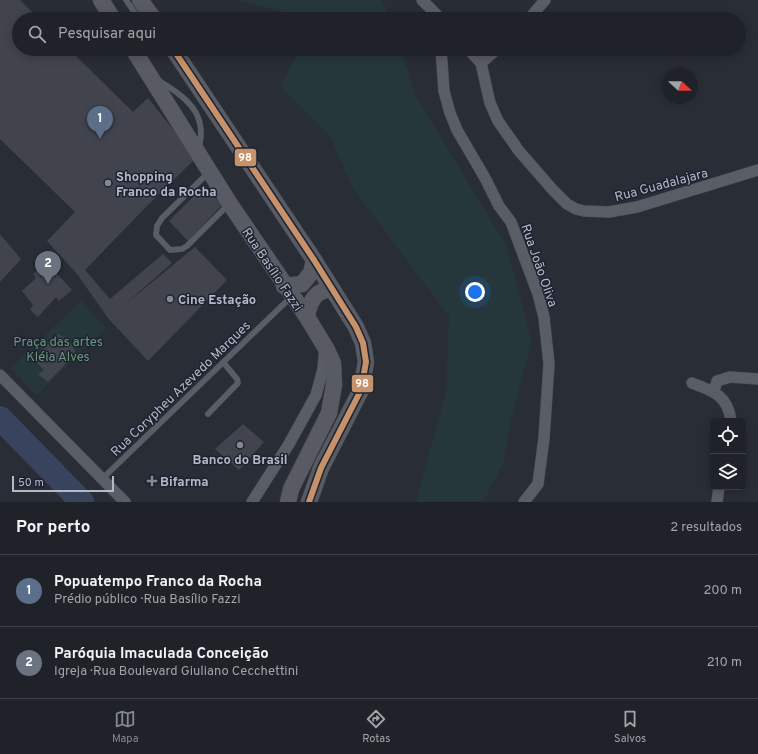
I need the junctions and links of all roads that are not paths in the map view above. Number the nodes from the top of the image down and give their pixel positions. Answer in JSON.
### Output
{"nodes":[{"id":1,"x":101,"y":0,"type":"edge"},
{"id":2,"x":126,"y":0,"type":"edge"},
{"id":3,"x":140,"y":0,"type":"edge"},
{"id":4,"x":422,"y":0,"type":"edge"},
{"id":5,"x":545,"y":0,"type":"edge"},
{"id":6,"x":109,"y":12,"type":"edge"},
{"id":7,"x":134,"y":12,"type":"edge"},
{"id":8,"x":149,"y":12,"type":"edge"},
{"id":9,"x":434,"y":12,"type":"edge"},
{"id":10,"x":535,"y":12,"type":"edge"},
{"id":11,"x":137,"y":56,"type":"edge"},
{"id":12,"x":176,"y":56,"type":"edge"},
{"id":13,"x":442,"y":56,"type":"edge"},
{"id":14,"x":474,"y":56,"type":"edge"},
{"id":15,"x":489,"y":56,"type":"edge"},
{"id":16,"x":481,"y":63,"type":"junction"},
{"id":17,"x":758,"y":170,"type":"edge"},
{"id":18,"x":210,"y":172,"type":"junction"},
{"id":19,"x":230,"y":204,"type":"junction"},
{"id":20,"x":314,"y":260,"type":"junction"},
{"id":21,"x":333,"y":290,"type":"junction"},
{"id":22,"x":287,"y":291,"type":"junction"},
{"id":23,"x":307,"y":318,"type":"junction"},
{"id":24,"x":325,"y":346,"type":"junction"},
{"id":25,"x":223,"y":362,"type":"junction"},
{"id":26,"x":0,"y":375,"type":"edge"},
{"id":27,"x":758,"y":379,"type":"edge"},
{"id":28,"x":692,"y":383,"type":"dead end"},
{"id":29,"x":714,"y":391,"type":"junction"},
{"id":30,"x":208,"y":414,"type":"dead end"},
{"id":31,"x":730,"y":418,"type":"edge"},
{"id":32,"x":102,"y":479,"type":"junction"},
{"id":33,"x":538,"y":484,"type":"junction"},
{"id":34,"x":719,"y":490,"type":"edge"},
{"id":35,"x":125,"y":502,"type":"edge"},
{"id":36,"x":252,"y":502,"type":"edge"},
{"id":37,"x":288,"y":502,"type":"edge"},
{"id":38,"x":309,"y":502,"type":"edge"},
{"id":39,"x":524,"y":502,"type":"edge"},
{"id":40,"x":535,"y":502,"type":"edge"},
{"id":41,"x":717,"y":502,"type":"edge"}],
"edges":[{"from":1,"to":6,"type":"main road"},
{"from":2,"to":7,"type":"lane"},
{"from":3,"to":8,"type":"main road"},
{"from":4,"to":9,"type":"street"},
{"from":5,"to":10,"type":"street"},
{"from":11,"to":18,"type":"main road","name":"Rua Basílio Fazzi"},
{"from":12,"to":20,"type":"main road"},
{"from":13,"to":33,"type":"street","name":"Rua João Oliva"},
{"from":14,"to":16,"type":"street","name":"Rua Guadalajara"},
{"from":15,"to":16,"type":"street"},
{"from":16,"to":17,"type":"street","name":"Rua Guadalajara"},
{"from":18,"to":19,"type":"main road","name":"Rua Basílio Fazzi"},
{"from":18,"to":19,"type":"lane"},
{"from":19,"to":22,"type":"main road","name":"Rua Basílio Fazzi"},
{"from":20,"to":21,"type":"main road"},
{"from":20,"to":22,"type":"main road"},
{"from":21,"to":23,"type":"main road"},
{"from":21,"to":38,"type":"main road"},
{"from":22,"to":23,"type":"main road","name":"Rua Basílio Fazzi"},
{"from":22,"to":25,"type":"lane","name":"Rua Corypheu Azevedo Marques"},
{"from":23,"to":24,"type":"main road","name":"Rua Basílio Fazzi"},
{"from":24,"to":36,"type":"street"},
{"from":24,"to":37,"type":"main road","name":"Rua Basílio Fazzi"},
{"from":25,"to":30,"type":"lane"},
{"from":25,"to":32,"type":"lane","name":"Rua Corypheu Azevedo Marques"},
{"from":26,"to":32,"type":"street"},
{"from":27,"to":29,"type":"street"},
{"from":28,"to":29,"type":"street"},
{"from":29,"to":31,"type":"street"},
{"from":32,"to":35,"type":"street"},
{"from":33,"to":39,"type":"street"},
{"from":33,"to":40,"type":"street","name":"Rua João Oliva"},
{"from":34,"to":41,"type":"street"}]}
